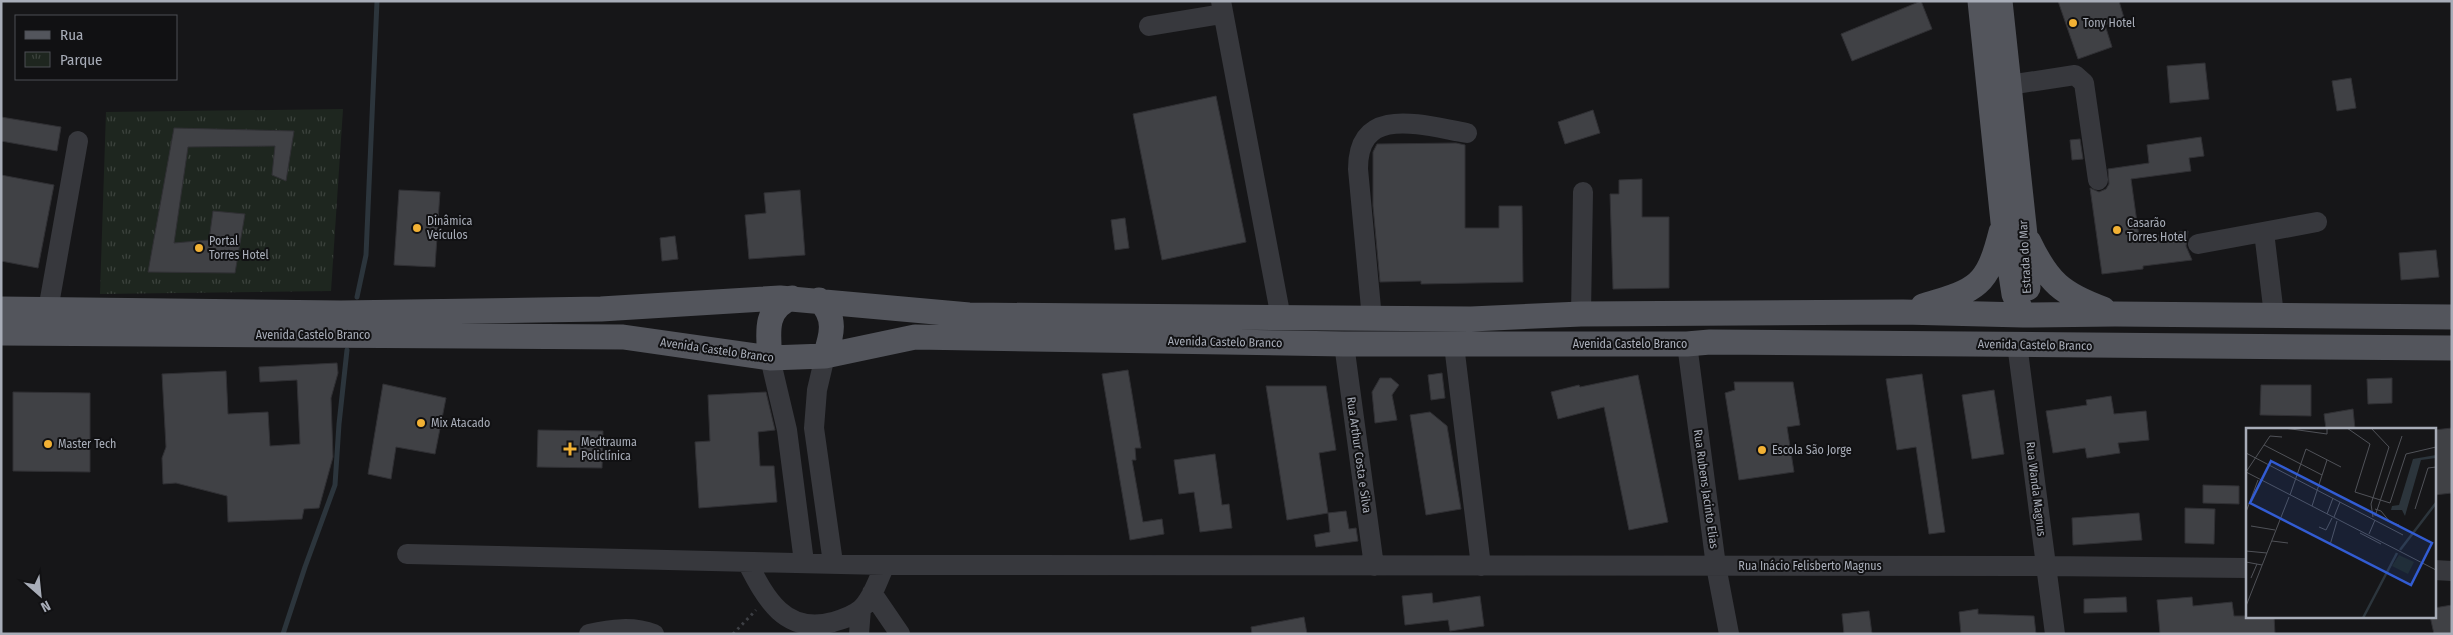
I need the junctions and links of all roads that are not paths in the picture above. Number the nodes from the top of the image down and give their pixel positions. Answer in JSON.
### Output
{"nodes":[{"id":1,"x":1980,"y":1,"type":"edge"},
{"id":2,"x":2000,"y":1,"type":"edge"},
{"id":3,"x":1222,"y":7,"type":"edge"},
{"id":4,"x":1149,"y":26,"type":"dead end"},
{"id":5,"x":2009,"y":85,"type":"junction"},
{"id":6,"x":1466,"y":133,"type":"dead end"},
{"id":7,"x":78,"y":141,"type":"dead end"},
{"id":8,"x":2098,"y":180,"type":"dead end"},
{"id":9,"x":1582,"y":192,"type":"dead end"},
{"id":10,"x":2003,"y":222,"type":"junction"},
{"id":11,"x":2317,"y":222,"type":"dead end"},
{"id":12,"x":2264,"y":232,"type":"junction"},
{"id":13,"x":2025,"y":235,"type":"junction"},
{"id":14,"x":2198,"y":244,"type":"dead end"},
{"id":15,"x":792,"y":298,"type":"junction"},
{"id":16,"x":819,"y":300,"type":"junction"},
{"id":17,"x":1,"y":309,"type":"edge"},
{"id":18,"x":48,"y":310,"type":"junction"},
{"id":19,"x":1903,"y":312,"type":"junction"},
{"id":20,"x":1581,"y":314,"type":"junction"},
{"id":21,"x":2115,"y":314,"type":"junction"},
{"id":22,"x":2023,"y":315,"type":"junction"},
{"id":23,"x":2274,"y":316,"type":"junction"},
{"id":24,"x":2452,"y":317,"type":"edge"},
{"id":25,"x":1281,"y":318,"type":"junction"},
{"id":26,"x":1372,"y":318,"type":"junction"},
{"id":27,"x":1,"y":333,"type":"edge"},
{"id":28,"x":1699,"y":343,"type":"junction"},
{"id":29,"x":1344,"y":344,"type":"junction"},
{"id":30,"x":2017,"y":344,"type":"junction"},
{"id":31,"x":1454,"y":345,"type":"junction"},
{"id":32,"x":2246,"y":347,"type":"junction"},
{"id":33,"x":2452,"y":348,"type":"edge"},
{"id":34,"x":825,"y":356,"type":"junction"},
{"id":35,"x":770,"y":358,"type":"junction"},
{"id":36,"x":814,"y":428,"type":"junction"},
{"id":37,"x":787,"y":430,"type":"junction"},
{"id":38,"x":407,"y":554,"type":"dead end"},
{"id":39,"x":747,"y":562,"type":"junction"},
{"id":40,"x":804,"y":562,"type":"junction"},
{"id":41,"x":833,"y":563,"type":"junction"},
{"id":42,"x":885,"y":564,"type":"junction"},
{"id":43,"x":1374,"y":566,"type":"junction"},
{"id":44,"x":1481,"y":566,"type":"junction"},
{"id":45,"x":1716,"y":566,"type":"junction"},
{"id":46,"x":2045,"y":566,"type":"junction"},
{"id":47,"x":2246,"y":568,"type":"edge"},
{"id":48,"x":2436,"y":570,"type":"edge"},
{"id":49,"x":2452,"y":570,"type":"edge"},
{"id":50,"x":867,"y":601,"type":"junction"},
{"id":51,"x":801,"y":629,"type":"edge"},
{"id":52,"x":589,"y":634,"type":"edge"},
{"id":53,"x":654,"y":634,"type":"edge"},
{"id":54,"x":859,"y":634,"type":"edge"},
{"id":55,"x":900,"y":634,"type":"edge"},
{"id":56,"x":1729,"y":634,"type":"edge"},
{"id":57,"x":2055,"y":634,"type":"edge"}],
"edges":[{"from":1,"to":10,"type":"main road","name":"Estrada do Mar"},
{"from":2,"to":5,"type":"main road","name":"Estrada do Mar"},
{"from":3,"to":4,"type":"street"},
{"from":3,"to":25,"type":"street"},
{"from":5,"to":8,"type":"street"},
{"from":5,"to":13,"type":"main road","name":"Estrada do Mar"},
{"from":6,"to":26,"type":"street"},
{"from":7,"to":18,"type":"street"},
{"from":9,"to":20,"type":"street"},
{"from":10,"to":19,"type":"main road"},
{"from":10,"to":22,"type":"main road","name":"Estrada do Mar"},
{"from":11,"to":12,"type":"street"},
{"from":12,"to":14,"type":"street"},
{"from":12,"to":23,"type":"street"},
{"from":13,"to":21,"type":"main road"},
{"from":13,"to":22,"type":"main road","name":"Estrada do Mar"},
{"from":15,"to":16,"type":"main road","name":"Avenida Castelo Branco"},
{"from":15,"to":18,"type":"main road","name":"Avenida Castelo Branco"},
{"from":15,"to":35,"type":"main road"},
{"from":16,"to":25,"type":"main road","name":"Avenida Castelo Branco"},
{"from":16,"to":34,"type":"main road"},
{"from":17,"to":18,"type":"main road","name":"Avenida Castelo Branco"},
{"from":19,"to":20,"type":"main road","name":"Avenida Castelo Branco"},
{"from":19,"to":22,"type":"main road","name":"Avenida Castelo Branco"},
{"from":20,"to":26,"type":"main road","name":"Avenida Castelo Branco"},
{"from":21,"to":22,"type":"main road","name":"Avenida Castelo Branco"},
{"from":21,"to":23,"type":"main road","name":"Avenida Castelo Branco"},
{"from":22,"to":28,"type":"main road"},
{"from":22,"to":32,"type":"main road"},
{"from":23,"to":24,"type":"main road","name":"Avenida Castelo Branco"},
{"from":25,"to":26,"type":"main road","name":"Avenida Castelo Branco"},
{"from":27,"to":35,"type":"main road","name":"Avenida Castelo Branco"},
{"from":28,"to":30,"type":"main road","name":"Avenida Castelo Branco"},
{"from":28,"to":31,"type":"main road","name":"Avenida Castelo Branco"},
{"from":28,"to":45,"type":"street","name":"Rua Rubens Jacinto Elias"},
{"from":29,"to":31,"type":"main road","name":"Avenida Castelo Branco"},
{"from":29,"to":34,"type":"main road","name":"Avenida Castelo Branco"},
{"from":29,"to":43,"type":"street","name":"Rua Arthur Costa e Silva"},
{"from":30,"to":32,"type":"main road","name":"Avenida Castelo Branco"},
{"from":30,"to":46,"type":"street","name":"Rua Wanda Magnus"},
{"from":31,"to":44,"type":"street"},
{"from":32,"to":33,"type":"main road","name":"Avenida Castelo Branco"},
{"from":34,"to":35,"type":"main road","name":"Avenida Castelo Branco"},
{"from":34,"to":36,"type":"street"},
{"from":35,"to":37,"type":"street"},
{"from":36,"to":37,"type":"street"},
{"from":36,"to":41,"type":"street"},
{"from":37,"to":40,"type":"street"},
{"from":38,"to":39,"type":"street","name":"Rua Inácio Felisberto Magnus"},
{"from":39,"to":40,"type":"street","name":"Rua Inácio Felisberto Magnus"},
{"from":39,"to":51,"type":"street"},
{"from":40,"to":41,"type":"street","name":"Rua Inácio Felisberto Magnus"},
{"from":41,"to":42,"type":"street","name":"Rua Inácio Felisberto Magnus"},
{"from":42,"to":43,"type":"street","name":"Rua Inácio Felisberto Magnus"},
{"from":42,"to":50,"type":"street"},
{"from":43,"to":44,"type":"street","name":"Rua Inácio Felisberto Magnus"},
{"from":44,"to":45,"type":"street","name":"Rua Inácio Felisberto Magnus"},
{"from":45,"to":46,"type":"street","name":"Rua Inácio Felisberto Magnus"},
{"from":45,"to":56,"type":"street","name":"Rua Rubens Jacinto Elias"},
{"from":46,"to":47,"type":"street","name":"Rua Inácio Felisberto Magnus"},
{"from":46,"to":57,"type":"street","name":"Rua Wanda Magnus"},
{"from":48,"to":49,"type":"street"},
{"from":50,"to":51,"type":"street"},
{"from":50,"to":54,"type":"street"},
{"from":50,"to":55,"type":"street"},
{"from":52,"to":53,"type":"street"}]}
